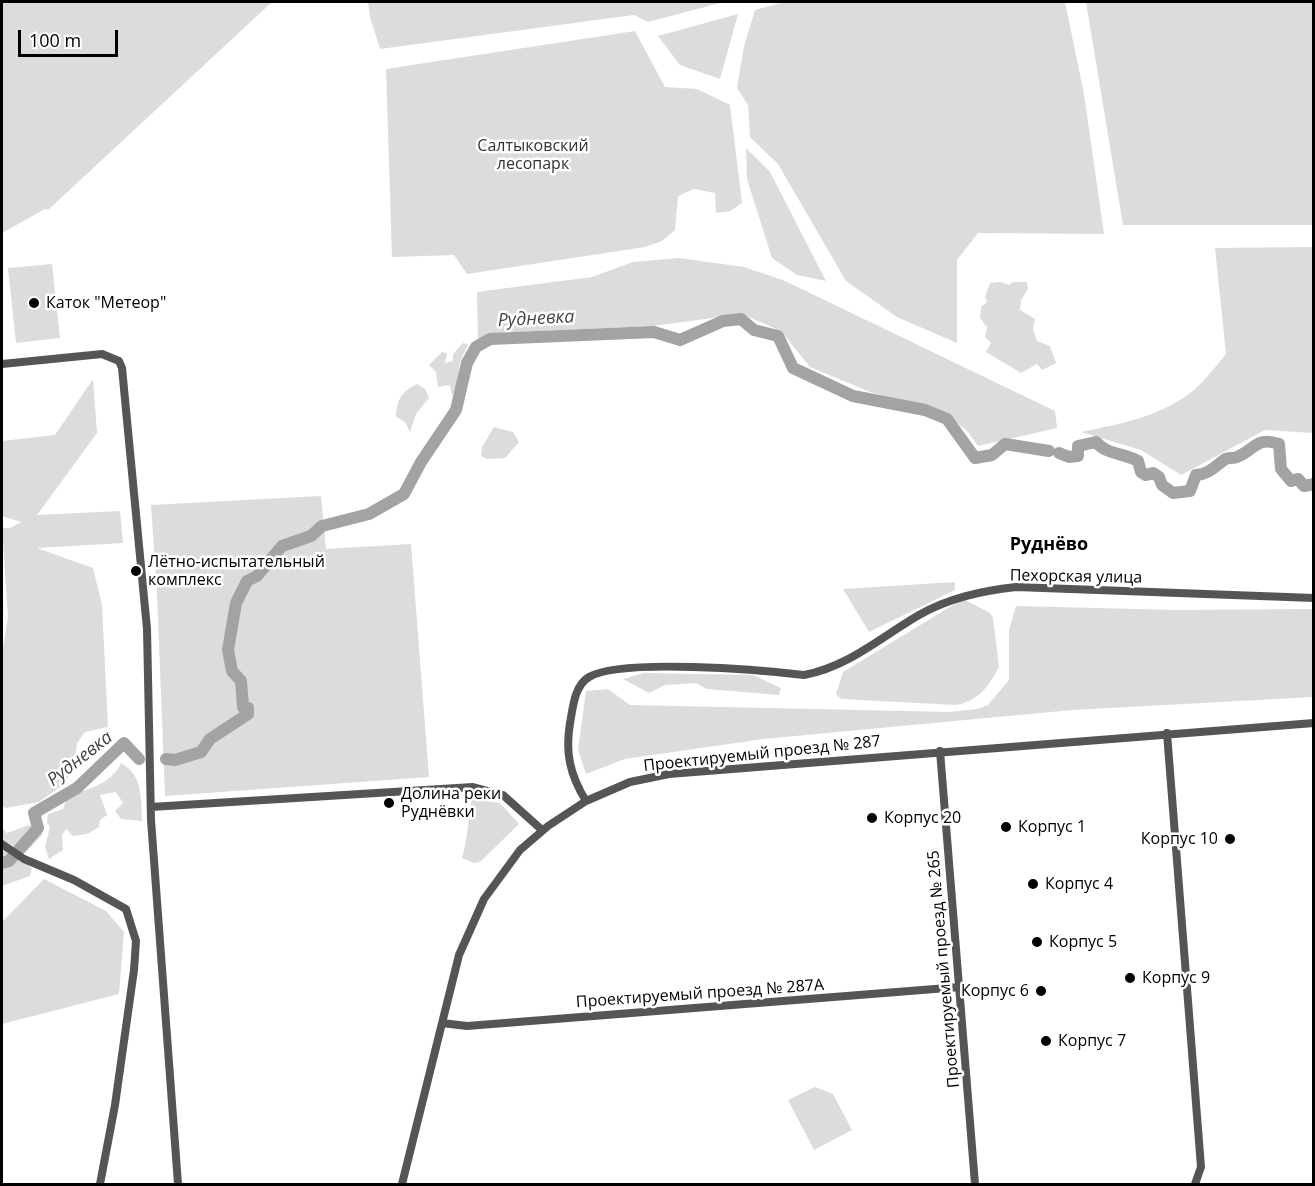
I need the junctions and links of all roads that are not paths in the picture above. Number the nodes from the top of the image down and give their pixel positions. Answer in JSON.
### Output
{"nodes":[{"id":1,"x":2,"y":364,"type":"edge"},
{"id":2,"x":1314,"y":598,"type":"edge"},
{"id":3,"x":1314,"y":723,"type":"edge"},
{"id":4,"x":1167,"y":733,"type":"junction"},
{"id":5,"x":940,"y":751,"type":"junction"},
{"id":6,"x":586,"y":801,"type":"junction"},
{"id":7,"x":151,"y":807,"type":"junction"},
{"id":8,"x":542,"y":830,"type":"junction"},
{"id":9,"x":4,"y":846,"type":"edge"},
{"id":10,"x":960,"y":987,"type":"junction"},
{"id":11,"x":442,"y":1023,"type":"junction"},
{"id":12,"x":100,"y":1185,"type":"edge"},
{"id":13,"x":178,"y":1185,"type":"edge"},
{"id":14,"x":402,"y":1185,"type":"edge"},
{"id":15,"x":975,"y":1185,"type":"edge"},
{"id":16,"x":1195,"y":1185,"type":"edge"}],
"edges":[{"from":1,"to":7,"type":"street"},
{"from":2,"to":6,"type":"street","name":"Пехорская улица"},
{"from":3,"to":4,"type":"street","name":"Проектируемый проезд № 287"},
{"from":4,"to":5,"type":"street","name":"Проектируемый проезд № 287"},
{"from":4,"to":16,"type":"street"},
{"from":5,"to":6,"type":"street","name":"Проектируемый проезд № 287"},
{"from":5,"to":10,"type":"street","name":"Проектируемый проезд № 265"},
{"from":6,"to":8,"type":"street","name":"Проектируемый проезд № 287"},
{"from":7,"to":8,"type":"street"},
{"from":7,"to":13,"type":"street"},
{"from":8,"to":11,"type":"street","name":"Проектируемый проезд № 287"},
{"from":9,"to":12,"type":"street"},
{"from":10,"to":11,"type":"street","name":"Проектируемый проезд № 287А"},
{"from":10,"to":15,"type":"street","name":"Проектируемый проезд № 265"},
{"from":11,"to":14,"type":"street","name":"Проектируемый проезд № 287"}]}
